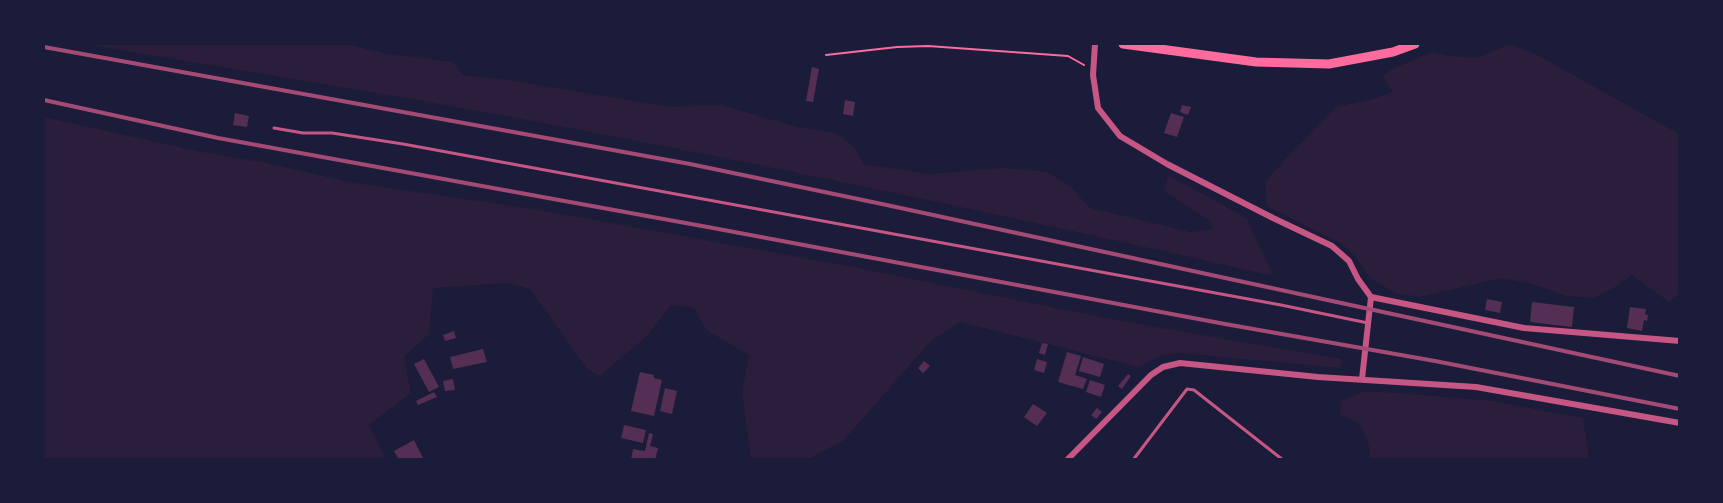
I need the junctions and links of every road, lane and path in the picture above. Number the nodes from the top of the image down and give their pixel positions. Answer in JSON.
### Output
{"nodes":[{"id":1,"x":1095,"y":44,"type":"edge"},
{"id":2,"x":1123,"y":44,"type":"edge"},
{"id":3,"x":1415,"y":44,"type":"edge"},
{"id":4,"x":826,"y":55,"type":"dead end"},
{"id":5,"x":1094,"y":70,"type":"junction"},
{"id":6,"x":274,"y":128,"type":"dead end"},
{"id":7,"x":1371,"y":297,"type":"junction"},
{"id":8,"x":1367,"y":326,"type":"junction"},
{"id":9,"x":1680,"y":341,"type":"edge"},
{"id":10,"x":1362,"y":379,"type":"junction"},
{"id":11,"x":1680,"y":423,"type":"edge"},
{"id":12,"x":1067,"y":459,"type":"edge"},
{"id":13,"x":1133,"y":459,"type":"edge"},
{"id":14,"x":1283,"y":459,"type":"edge"}],
"edges":[{"from":1,"to":5,"type":"street"},
{"from":2,"to":3,"type":"main road"},
{"from":4,"to":5,"type":"path"},
{"from":5,"to":7,"type":"street"},
{"from":6,"to":8,"type":"lane"},
{"from":7,"to":8,"type":"street"},
{"from":7,"to":9,"type":"street"},
{"from":8,"to":10,"type":"street"},
{"from":10,"to":11,"type":"street"},
{"from":10,"to":12,"type":"street"},
{"from":13,"to":14,"type":"lane"}]}
